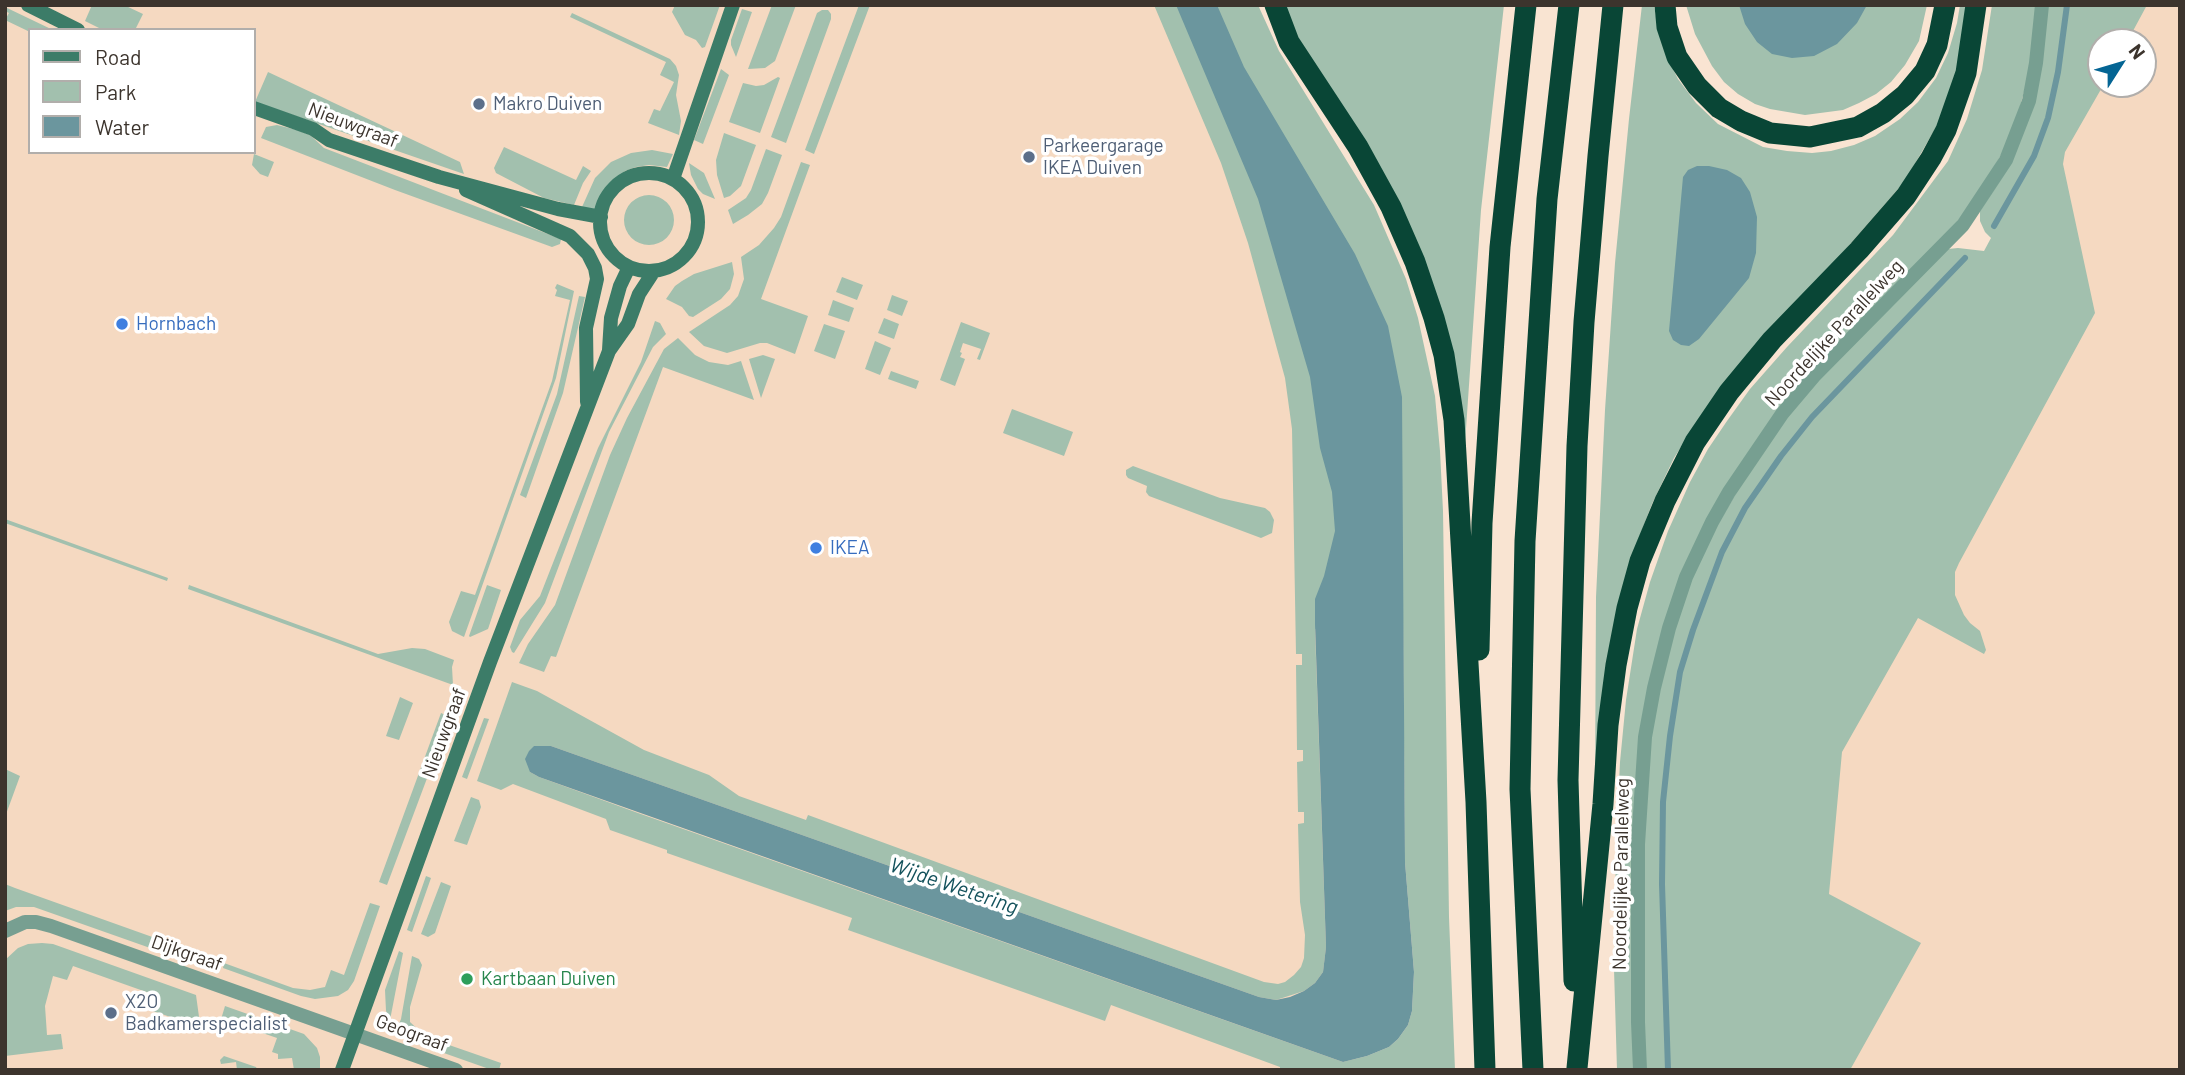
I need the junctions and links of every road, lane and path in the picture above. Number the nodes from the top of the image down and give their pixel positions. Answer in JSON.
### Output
{"nodes":[{"id":1,"x":28,"y":5,"type":"edge"},
{"id":2,"x":733,"y":5,"type":"edge"},
{"id":3,"x":1275,"y":5,"type":"edge"},
{"id":4,"x":1526,"y":5,"type":"edge"},
{"id":5,"x":1569,"y":5,"type":"edge"},
{"id":6,"x":1613,"y":5,"type":"edge"},
{"id":7,"x":1665,"y":5,"type":"edge"},
{"id":8,"x":1945,"y":5,"type":"edge"},
{"id":9,"x":1976,"y":5,"type":"edge"},
{"id":10,"x":2042,"y":5,"type":"edge"},
{"id":11,"x":74,"y":28,"type":"edge"},
{"id":12,"x":256,"y":109,"type":"edge"},
{"id":13,"x":439,"y":177,"type":"junction"},
{"id":14,"x":673,"y":179,"type":"junction"},
{"id":15,"x":601,"y":217,"type":"junction"},
{"id":16,"x":629,"y":267,"type":"junction"},
{"id":17,"x":654,"y":271,"type":"junction"},
{"id":18,"x":609,"y":351,"type":"junction"},
{"id":19,"x":588,"y":411,"type":"junction"},
{"id":20,"x":1476,"y":802,"type":"junction"},
{"id":21,"x":5,"y":931,"type":"edge"},
{"id":22,"x":355,"y":1033,"type":"junction"},
{"id":23,"x":1577,"y":1069,"type":"edge"},
{"id":24,"x":342,"y":1070,"type":"edge"},
{"id":25,"x":456,"y":1070,"type":"edge"},
{"id":26,"x":1485,"y":1070,"type":"edge"},
{"id":27,"x":1533,"y":1070,"type":"edge"},
{"id":28,"x":1640,"y":1070,"type":"edge"}],
"edges":[{"from":1,"to":11,"type":"street"},
{"from":2,"to":14,"type":"street"},
{"from":3,"to":20,"type":"highway"},
{"from":4,"to":20,"type":"highway"},
{"from":5,"to":27,"type":"highway"},
{"from":6,"to":23,"type":"highway"},
{"from":7,"to":8,"type":"highway"},
{"from":9,"to":23,"type":"highway"},
{"from":10,"to":28,"type":"street","name":"Noordelijke Parallelweg"},
{"from":12,"to":13,"type":"street","name":"Nieuwgraaf"},
{"from":13,"to":15,"type":"street","name":"Nieuwgraaf"},
{"from":13,"to":19,"type":"street","name":"Nieuwgraaf"},
{"from":14,"to":15,"type":"street"},
{"from":14,"to":17,"type":"street"},
{"from":15,"to":16,"type":"street"},
{"from":16,"to":17,"type":"street"},
{"from":16,"to":18,"type":"street","name":"Nieuwgraaf"},
{"from":17,"to":18,"type":"street","name":"Nieuwgraaf"},
{"from":18,"to":19,"type":"street","name":"Nieuwgraaf"},
{"from":19,"to":22,"type":"street","name":"Nieuwgraaf"},
{"from":20,"to":26,"type":"highway"},
{"from":21,"to":22,"type":"street","name":"Dijkgraaf"},
{"from":22,"to":24,"type":"street","name":"Nieuwgraaf"},
{"from":22,"to":25,"type":"street","name":"Geograaf"}]}
